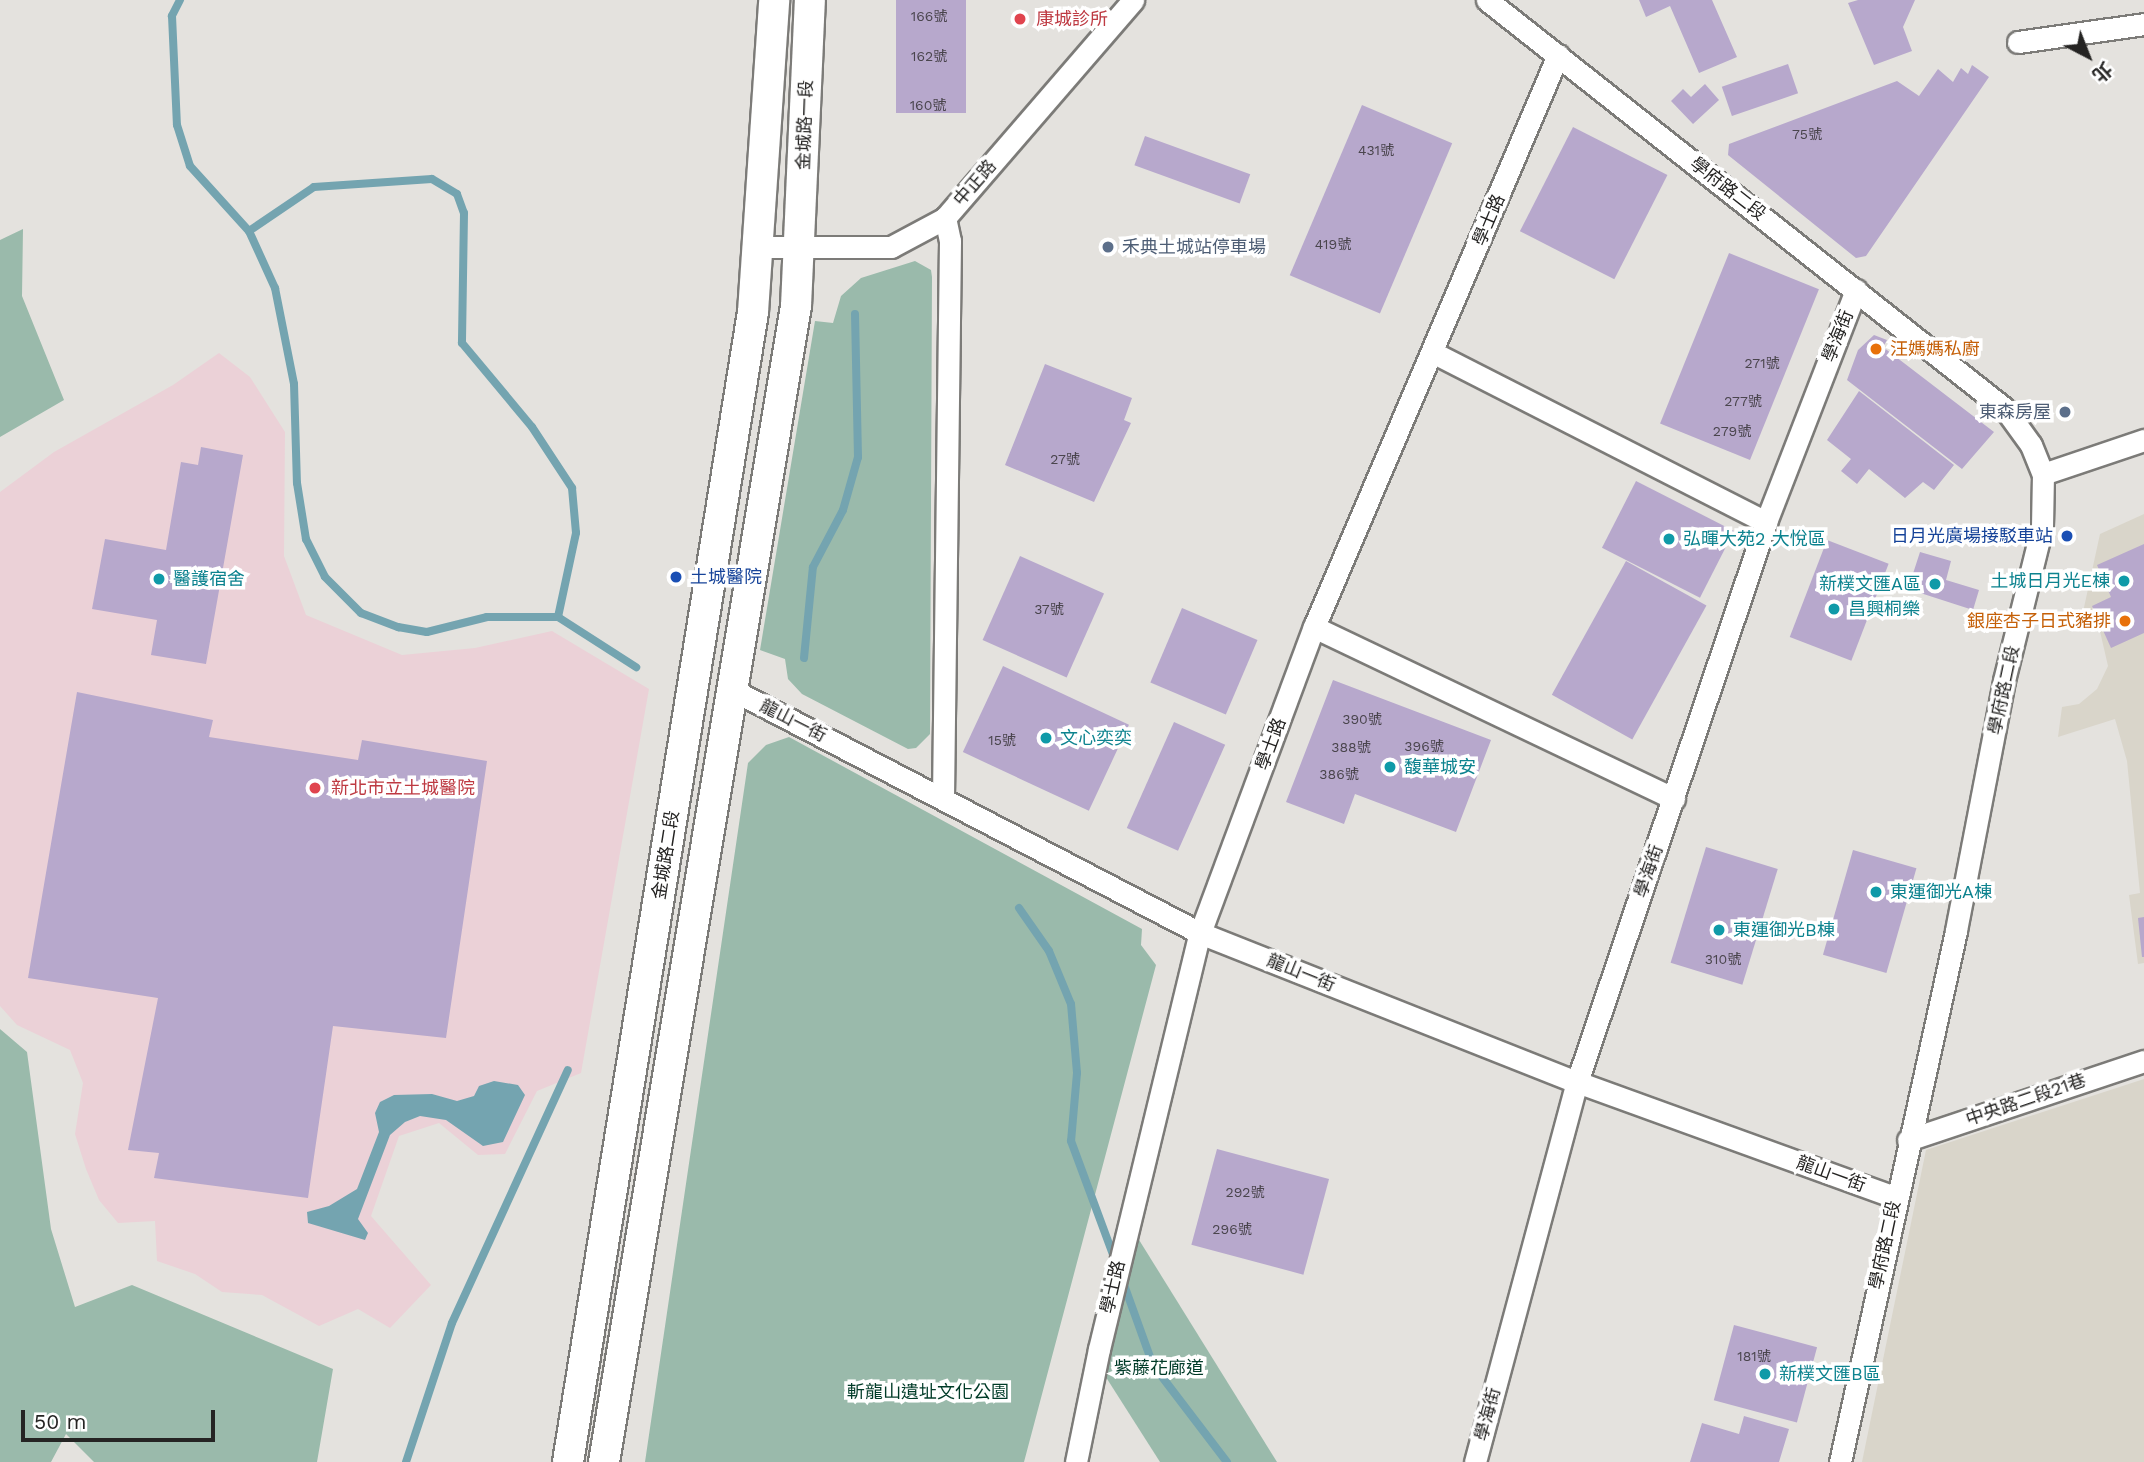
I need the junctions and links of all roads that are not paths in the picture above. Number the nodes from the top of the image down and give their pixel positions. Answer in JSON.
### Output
{"nodes":[{"id":1,"x":774,"y":0,"type":"edge"},
{"id":2,"x":810,"y":0,"type":"edge"},
{"id":3,"x":1133,"y":0,"type":"edge"},
{"id":4,"x":1487,"y":0,"type":"edge"},
{"id":5,"x":2144,"y":24,"type":"edge"},
{"id":6,"x":2018,"y":42,"type":"dead end"},
{"id":7,"x":1558,"y":55,"type":"junction"},
{"id":8,"x":945,"y":218,"type":"junction"},
{"id":9,"x":757,"y":247,"type":"junction"},
{"id":10,"x":801,"y":250,"type":"junction"},
{"id":11,"x":1856,"y":290,"type":"junction"},
{"id":12,"x":1434,"y":353,"type":"junction"},
{"id":13,"x":2144,"y":440,"type":"edge"},
{"id":14,"x":2043,"y":474,"type":"junction"},
{"id":15,"x":1766,"y":522,"type":"junction"},
{"id":16,"x":1314,"y":627,"type":"junction"},
{"id":17,"x":733,"y":690,"type":"junction"},
{"id":18,"x":943,"y":798,"type":"junction"},
{"id":19,"x":1674,"y":799,"type":"junction"},
{"id":20,"x":1200,"y":933,"type":"junction"},
{"id":21,"x":2144,"y":1061,"type":"edge"},
{"id":22,"x":1577,"y":1082,"type":"junction"},
{"id":23,"x":1908,"y":1140,"type":"junction"},
{"id":24,"x":1894,"y":1198,"type":"junction"},
{"id":25,"x":568,"y":1462,"type":"edge"},
{"id":26,"x":604,"y":1462,"type":"edge"},
{"id":27,"x":1076,"y":1462,"type":"edge"},
{"id":28,"x":1475,"y":1462,"type":"edge"},
{"id":29,"x":1840,"y":1462,"type":"edge"}],
"edges":[{"from":1,"to":9,"type":"main road","name":"金城路一段"},
{"from":2,"to":10,"type":"main road","name":"金城路一段"},
{"from":3,"to":8,"type":"street","name":"中正路"},
{"from":4,"to":7,"type":"street","name":"學府路二段"},
{"from":5,"to":6,"type":"street"},
{"from":7,"to":11,"type":"street","name":"學府路二段"},
{"from":7,"to":12,"type":"street","name":"學士路"},
{"from":8,"to":10,"type":"street","name":"中正路"},
{"from":8,"to":18,"type":"street"},
{"from":9,"to":10,"type":"street","name":"中正路"},
{"from":9,"to":25,"type":"main road","name":"金城路二段"},
{"from":10,"to":17,"type":"main road"},
{"from":11,"to":14,"type":"street","name":"學府路二段"},
{"from":11,"to":15,"type":"street","name":"學海街"},
{"from":12,"to":15,"type":"street"},
{"from":12,"to":16,"type":"street","name":"學士路"},
{"from":13,"to":14,"type":"street"},
{"from":14,"to":23,"type":"street","name":"學府路二段"},
{"from":15,"to":19,"type":"street","name":"學海街"},
{"from":16,"to":19,"type":"street"},
{"from":16,"to":20,"type":"street","name":"學士路"},
{"from":17,"to":18,"type":"street","name":"龍山一街"},
{"from":17,"to":26,"type":"main road"},
{"from":18,"to":20,"type":"street","name":"龍山一街"},
{"from":19,"to":22,"type":"street","name":"學海街"},
{"from":20,"to":22,"type":"street","name":"龍山一街"},
{"from":20,"to":27,"type":"street","name":"學士路"},
{"from":21,"to":23,"type":"street","name":"中央路二段21巷"},
{"from":22,"to":24,"type":"street","name":"龍山一街"},
{"from":22,"to":28,"type":"street","name":"學海街"},
{"from":23,"to":24,"type":"street","name":"學府路二段"},
{"from":24,"to":29,"type":"street","name":"學府路二段"}]}
